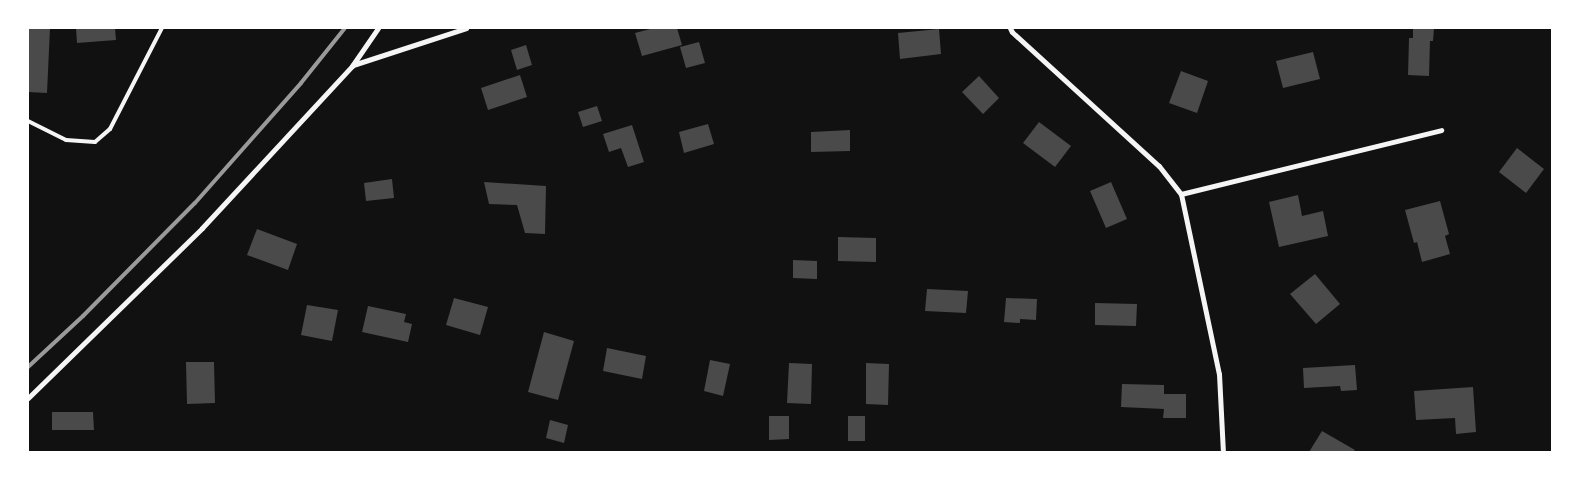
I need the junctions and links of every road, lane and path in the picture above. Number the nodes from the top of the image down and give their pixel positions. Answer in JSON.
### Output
{"nodes":[{"id":1,"x":162,"y":28,"type":"edge"},
{"id":2,"x":378,"y":28,"type":"edge"},
{"id":3,"x":466,"y":28,"type":"edge"},
{"id":4,"x":1010,"y":28,"type":"edge"},
{"id":5,"x":352,"y":66,"type":"junction"},
{"id":6,"x":28,"y":121,"type":"edge"},
{"id":7,"x":1441,"y":130,"type":"dead end"},
{"id":8,"x":1181,"y":194,"type":"junction"},
{"id":9,"x":28,"y":398,"type":"edge"},
{"id":10,"x":1223,"y":452,"type":"edge"}],
"edges":[{"from":1,"to":6,"type":"lane"},
{"from":2,"to":5,"type":"street"},
{"from":3,"to":5,"type":"street"},
{"from":4,"to":8,"type":"street"},
{"from":5,"to":9,"type":"street"},
{"from":7,"to":8,"type":"street"},
{"from":8,"to":10,"type":"street"}]}
